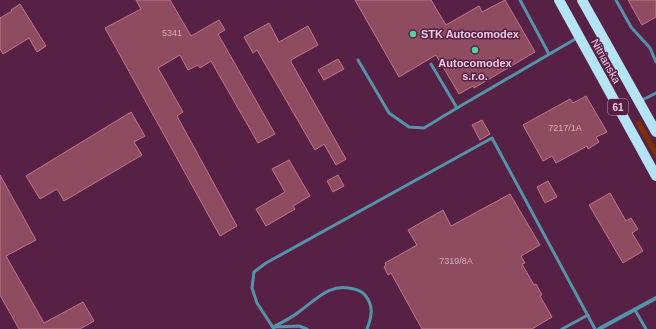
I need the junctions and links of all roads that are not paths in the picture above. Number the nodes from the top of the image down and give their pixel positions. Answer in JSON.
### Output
{"nodes":[{"id":1,"x":520,"y":0,"type":"edge"},
{"id":2,"x":559,"y":0,"type":"edge"},
{"id":3,"x":582,"y":0,"type":"edge"},
{"id":4,"x":616,"y":0,"type":"edge"},
{"id":5,"x":580,"y":37,"type":"junction"},
{"id":6,"x":549,"y":54,"type":"junction"},
{"id":7,"x":358,"y":60,"type":"dead end"},
{"id":8,"x":656,"y":62,"type":"edge"},
{"id":9,"x":431,"y":64,"type":"dead end"},
{"id":10,"x":656,"y":93,"type":"edge"},
{"id":11,"x":639,"y":102,"type":"junction"},
{"id":12,"x":457,"y":108,"type":"junction"},
{"id":13,"x":656,"y":132,"type":"edge"},
{"id":14,"x":656,"y":176,"type":"edge"},
{"id":15,"x":656,"y":298,"type":"edge"},
{"id":16,"x":635,"y":310,"type":"junction"},
{"id":17,"x":588,"y":315,"type":"junction"},
{"id":18,"x":274,"y":328,"type":"edge"},
{"id":19,"x":307,"y":329,"type":"edge"},
{"id":20,"x":367,"y":329,"type":"edge"},
{"id":21,"x":562,"y":329,"type":"edge"},
{"id":22,"x":595,"y":329,"type":"edge"},
{"id":23,"x":599,"y":329,"type":"edge"},
{"id":24,"x":646,"y":329,"type":"edge"}],
"edges":[{"from":1,"to":6,"type":"lane"},
{"from":2,"to":5,"type":"main road","name":"Nitrianska","number":"61"},
{"from":3,"to":11,"type":"main road","name":"Nitrianska","number":"61"},
{"from":4,"to":8,"type":"lane"},
{"from":5,"to":6,"type":"lane"},
{"from":5,"to":14,"type":"main road","name":"Nitrianska","number":"61"},
{"from":6,"to":12,"type":"lane"},
{"from":7,"to":12,"type":"lane"},
{"from":9,"to":12,"type":"lane"},
{"from":10,"to":11,"type":"lane"},
{"from":11,"to":13,"type":"main road","name":"Nitrianska","number":"61"},
{"from":15,"to":16,"type":"street"},
{"from":16,"to":23,"type":"street"},
{"from":16,"to":24,"type":"lane"},
{"from":17,"to":18,"type":"lane"},
{"from":17,"to":21,"type":"lane"},
{"from":17,"to":22,"type":"lane"},
{"from":18,"to":19,"type":"lane"},
{"from":18,"to":20,"type":"lane"}]}
